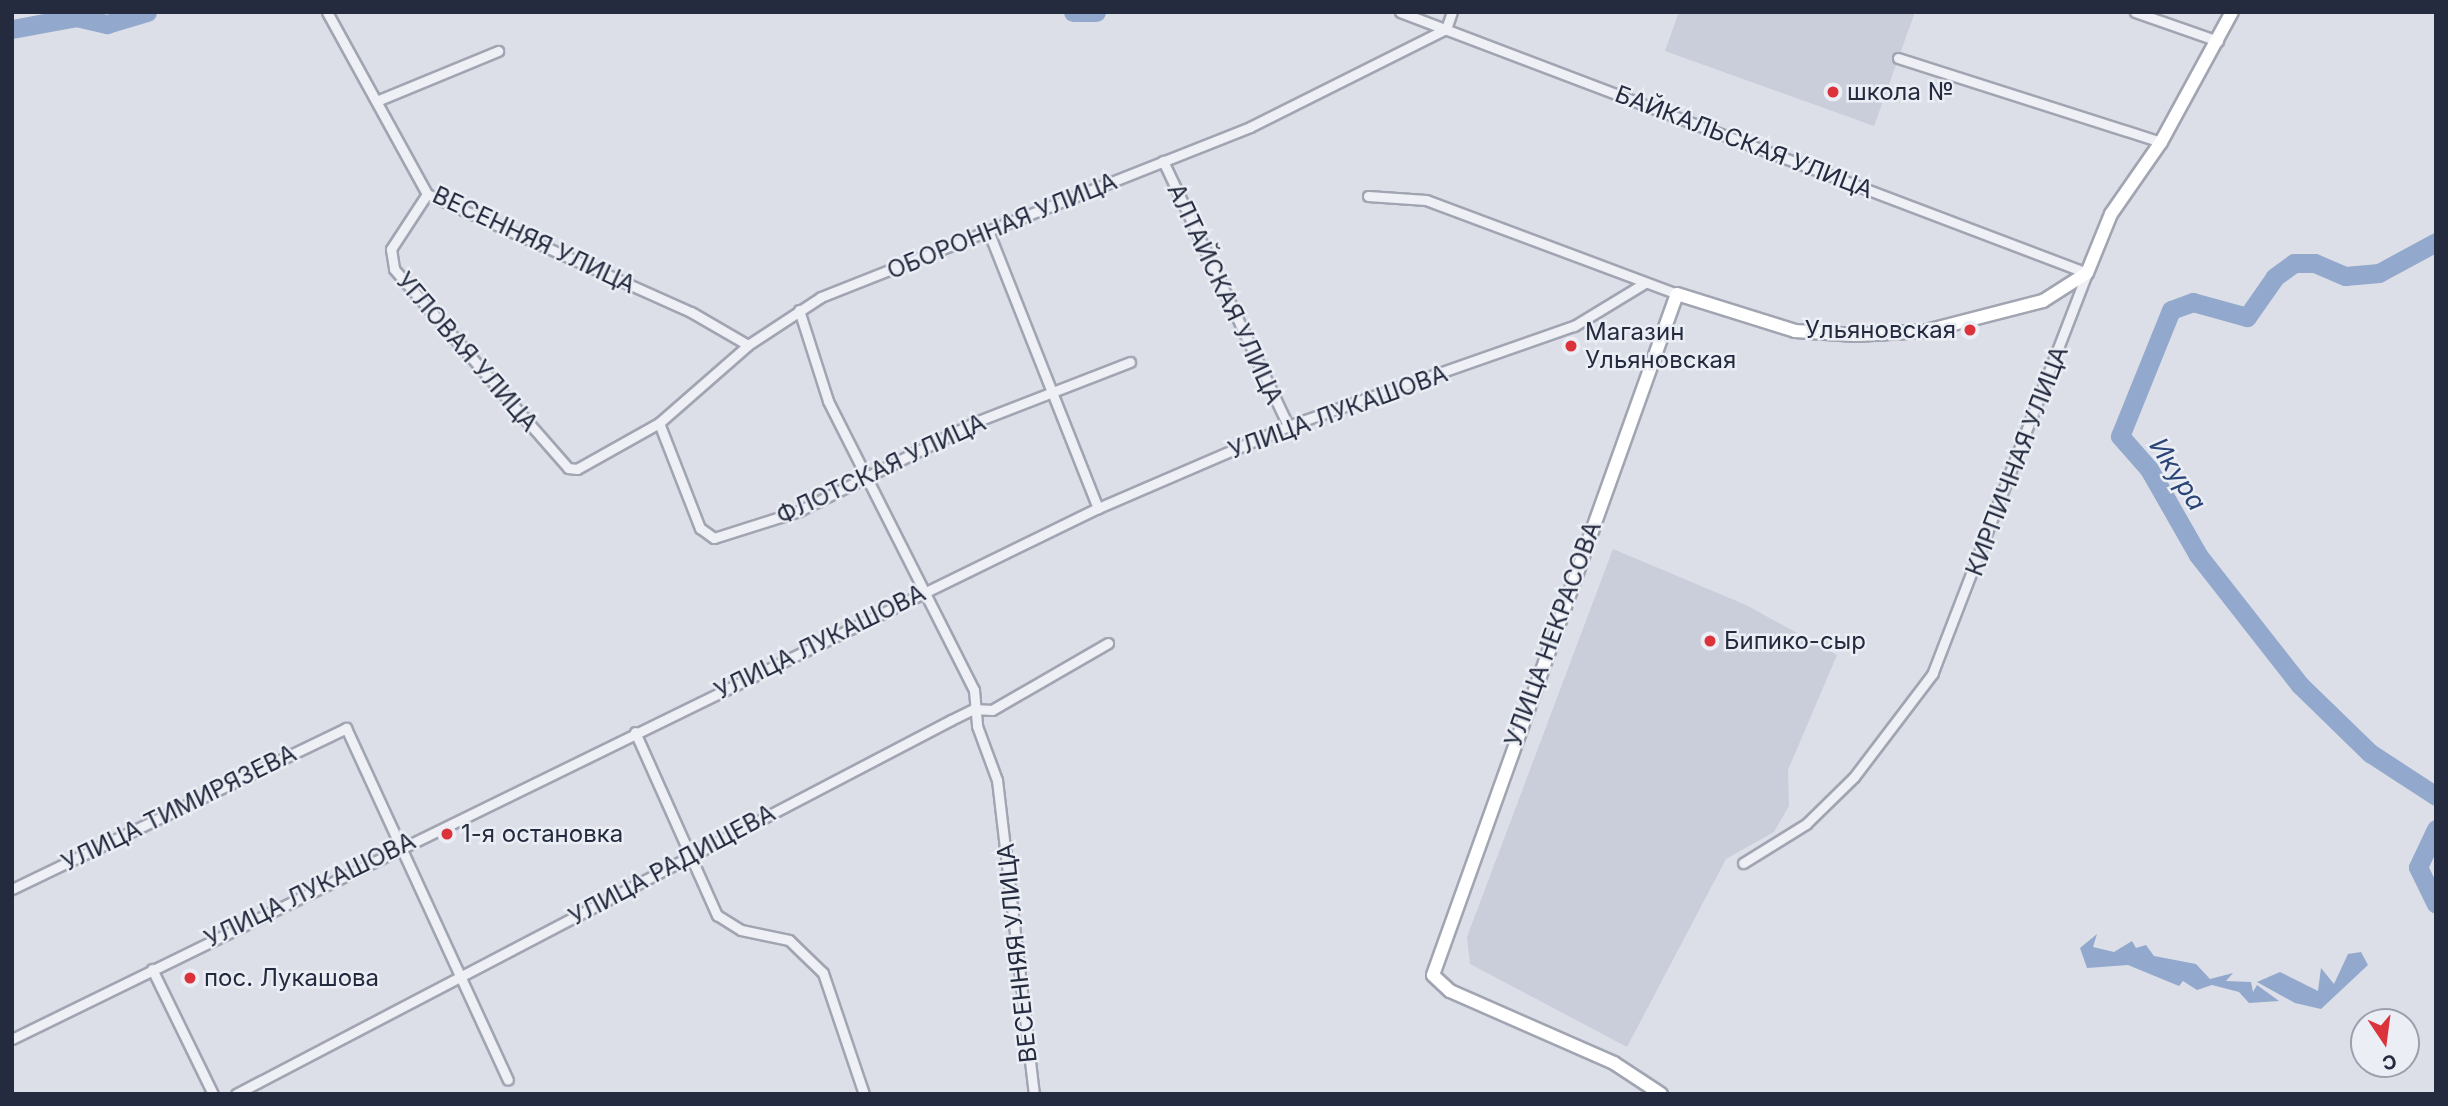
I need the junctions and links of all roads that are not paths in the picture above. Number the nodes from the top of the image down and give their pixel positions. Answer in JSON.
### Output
{"nodes":[{"id":1,"x":327,"y":12,"type":"edge"},
{"id":2,"x":1400,"y":12,"type":"edge"},
{"id":3,"x":1452,"y":12,"type":"edge"},
{"id":4,"x":2135,"y":12,"type":"edge"},
{"id":5,"x":2232,"y":12,"type":"edge"},
{"id":6,"x":1446,"y":29,"type":"junction"},
{"id":7,"x":2218,"y":41,"type":"junction"},
{"id":8,"x":498,"y":51,"type":"dead end"},
{"id":9,"x":1898,"y":58,"type":"dead end"},
{"id":10,"x":379,"y":100,"type":"junction"},
{"id":11,"x":2161,"y":142,"type":"junction"},
{"id":12,"x":1163,"y":161,"type":"junction"},
{"id":13,"x":427,"y":194,"type":"junction"},
{"id":14,"x":1368,"y":196,"type":"dead end"},
{"id":15,"x":989,"y":233,"type":"junction"},
{"id":16,"x":2087,"y":273,"type":"junction"},
{"id":17,"x":1643,"y":284,"type":"junction"},
{"id":18,"x":1677,"y":294,"type":"junction"},
{"id":19,"x":799,"y":310,"type":"junction"},
{"id":20,"x":748,"y":345,"type":"junction"},
{"id":21,"x":1129,"y":362,"type":"dead end"},
{"id":22,"x":1054,"y":394,"type":"junction"},
{"id":23,"x":659,"y":423,"type":"junction"},
{"id":24,"x":1288,"y":426,"type":"junction"},
{"id":25,"x":568,"y":468,"type":"joint"},
{"id":26,"x":864,"y":476,"type":"junction"},
{"id":27,"x":1098,"y":508,"type":"junction"},
{"id":28,"x":926,"y":590,"type":"junction"},
{"id":29,"x":1108,"y":643,"type":"dead end"},
{"id":30,"x":974,"y":709,"type":"junction"},
{"id":31,"x":635,"y":732,"type":"junction"},
{"id":32,"x":398,"y":846,"type":"junction"},
{"id":33,"x":689,"y":856,"type":"junction"},
{"id":34,"x":1743,"y":863,"type":"dead end"},
{"id":35,"x":12,"y":889,"type":"edge"},
{"id":36,"x":152,"y":969,"type":"junction"},
{"id":37,"x":459,"y":977,"type":"junction"},
{"id":38,"x":12,"y":1039,"type":"edge"},
{"id":39,"x":508,"y":1080,"type":"dead end"},
{"id":40,"x":213,"y":1094,"type":"edge"},
{"id":41,"x":236,"y":1094,"type":"edge"},
{"id":42,"x":864,"y":1094,"type":"edge"},
{"id":43,"x":1034,"y":1094,"type":"edge"},
{"id":44,"x":1661,"y":1094,"type":"edge"}],
"edges":[{"from":1,"to":10,"type":"street","name":"ВЕСЕННЯЯ УЛИЦА"},
{"from":2,"to":6,"type":"street","name":"БАЙКАЛЬСКАЯ УЛИЦА"},
{"from":3,"to":6,"type":"street"},
{"from":4,"to":7,"type":"street"},
{"from":5,"to":7,"type":"street","name":"КИРПИЧНАЯ УЛИЦА"},
{"from":6,"to":12,"type":"street","name":"ОБОРОННАЯ УЛИЦА"},
{"from":6,"to":16,"type":"street","name":"БАЙКАЛЬСКАЯ УЛИЦА"},
{"from":7,"to":11,"type":"street","name":"КИРПИЧНАЯ УЛИЦА"},
{"from":8,"to":10,"type":"street"},
{"from":9,"to":11,"type":"street"},
{"from":10,"to":13,"type":"street","name":"ВЕСЕННЯЯ УЛИЦА"},
{"from":11,"to":16,"type":"street","name":"КИРПИЧНАЯ УЛИЦА"},
{"from":12,"to":15,"type":"street","name":"ОБОРОННАЯ УЛИЦА"},
{"from":12,"to":24,"type":"street","name":"АЛТАЙСКАЯ УЛИЦА"},
{"from":13,"to":20,"type":"street","name":"ВЕСЕННЯЯ УЛИЦА"},
{"from":13,"to":25,"type":"street","name":"УГЛОВАЯ УЛИЦА"},
{"from":14,"to":17,"type":"street"},
{"from":15,"to":19,"type":"street","name":"ОБОРОННАЯ УЛИЦА"},
{"from":15,"to":22,"type":"street"},
{"from":16,"to":18,"type":"street"},
{"from":16,"to":34,"type":"street","name":"КИРПИЧНАЯ УЛИЦА"},
{"from":17,"to":18,"type":"street"},
{"from":17,"to":24,"type":"street","name":"УЛИЦА ЛУКАШОВА"},
{"from":18,"to":44,"type":"street","name":"УЛИЦА НЕКРАСОВА"},
{"from":19,"to":20,"type":"street","name":"ОБОРОННАЯ УЛИЦА"},
{"from":19,"to":26,"type":"street","name":"ВЕСЕННЯЯ УЛИЦА"},
{"from":20,"to":23,"type":"street","name":"ОБОРОННАЯ УЛИЦА"},
{"from":21,"to":22,"type":"street","name":"ФЛОТСКАЯ УЛИЦА"},
{"from":22,"to":26,"type":"street","name":"ФЛОТСКАЯ УЛИЦА"},
{"from":22,"to":27,"type":"street"},
{"from":23,"to":25,"type":"street","name":"ОБОРОННАЯ УЛИЦА"},
{"from":23,"to":26,"type":"street","name":"ФЛОТСКАЯ УЛИЦА"},
{"from":24,"to":27,"type":"street","name":"УЛИЦА ЛУКАШОВА"},
{"from":26,"to":28,"type":"street","name":"ВЕСЕННЯЯ УЛИЦА"},
{"from":27,"to":28,"type":"street","name":"УЛИЦА ЛУКАШОВА"},
{"from":28,"to":30,"type":"street","name":"ВЕСЕННЯЯ УЛИЦА"},
{"from":28,"to":31,"type":"street","name":"УЛИЦА ЛУКАШОВА"},
{"from":29,"to":30,"type":"street","name":"УЛИЦА РАДИЩЕВА"},
{"from":30,"to":33,"type":"street","name":"УЛИЦА РАДИЩЕВА"},
{"from":30,"to":43,"type":"street","name":"ВЕСЕННЯЯ УЛИЦА"},
{"from":31,"to":32,"type":"street","name":"УЛИЦА ЛУКАШОВА"},
{"from":31,"to":33,"type":"street"},
{"from":32,"to":35,"type":"street","name":"УЛИЦА ТИМИРЯЗЕВА"},
{"from":32,"to":36,"type":"street","name":"УЛИЦА ЛУКАШОВА"},
{"from":32,"to":37,"type":"street"},
{"from":33,"to":37,"type":"street","name":"УЛИЦА РАДИЩЕВА"},
{"from":33,"to":42,"type":"street"},
{"from":36,"to":38,"type":"street","name":"УЛИЦА ЛУКАШОВА"},
{"from":36,"to":40,"type":"street"},
{"from":37,"to":39,"type":"street"},
{"from":37,"to":41,"type":"street","name":"УЛИЦА РАДИЩЕВА"}]}
